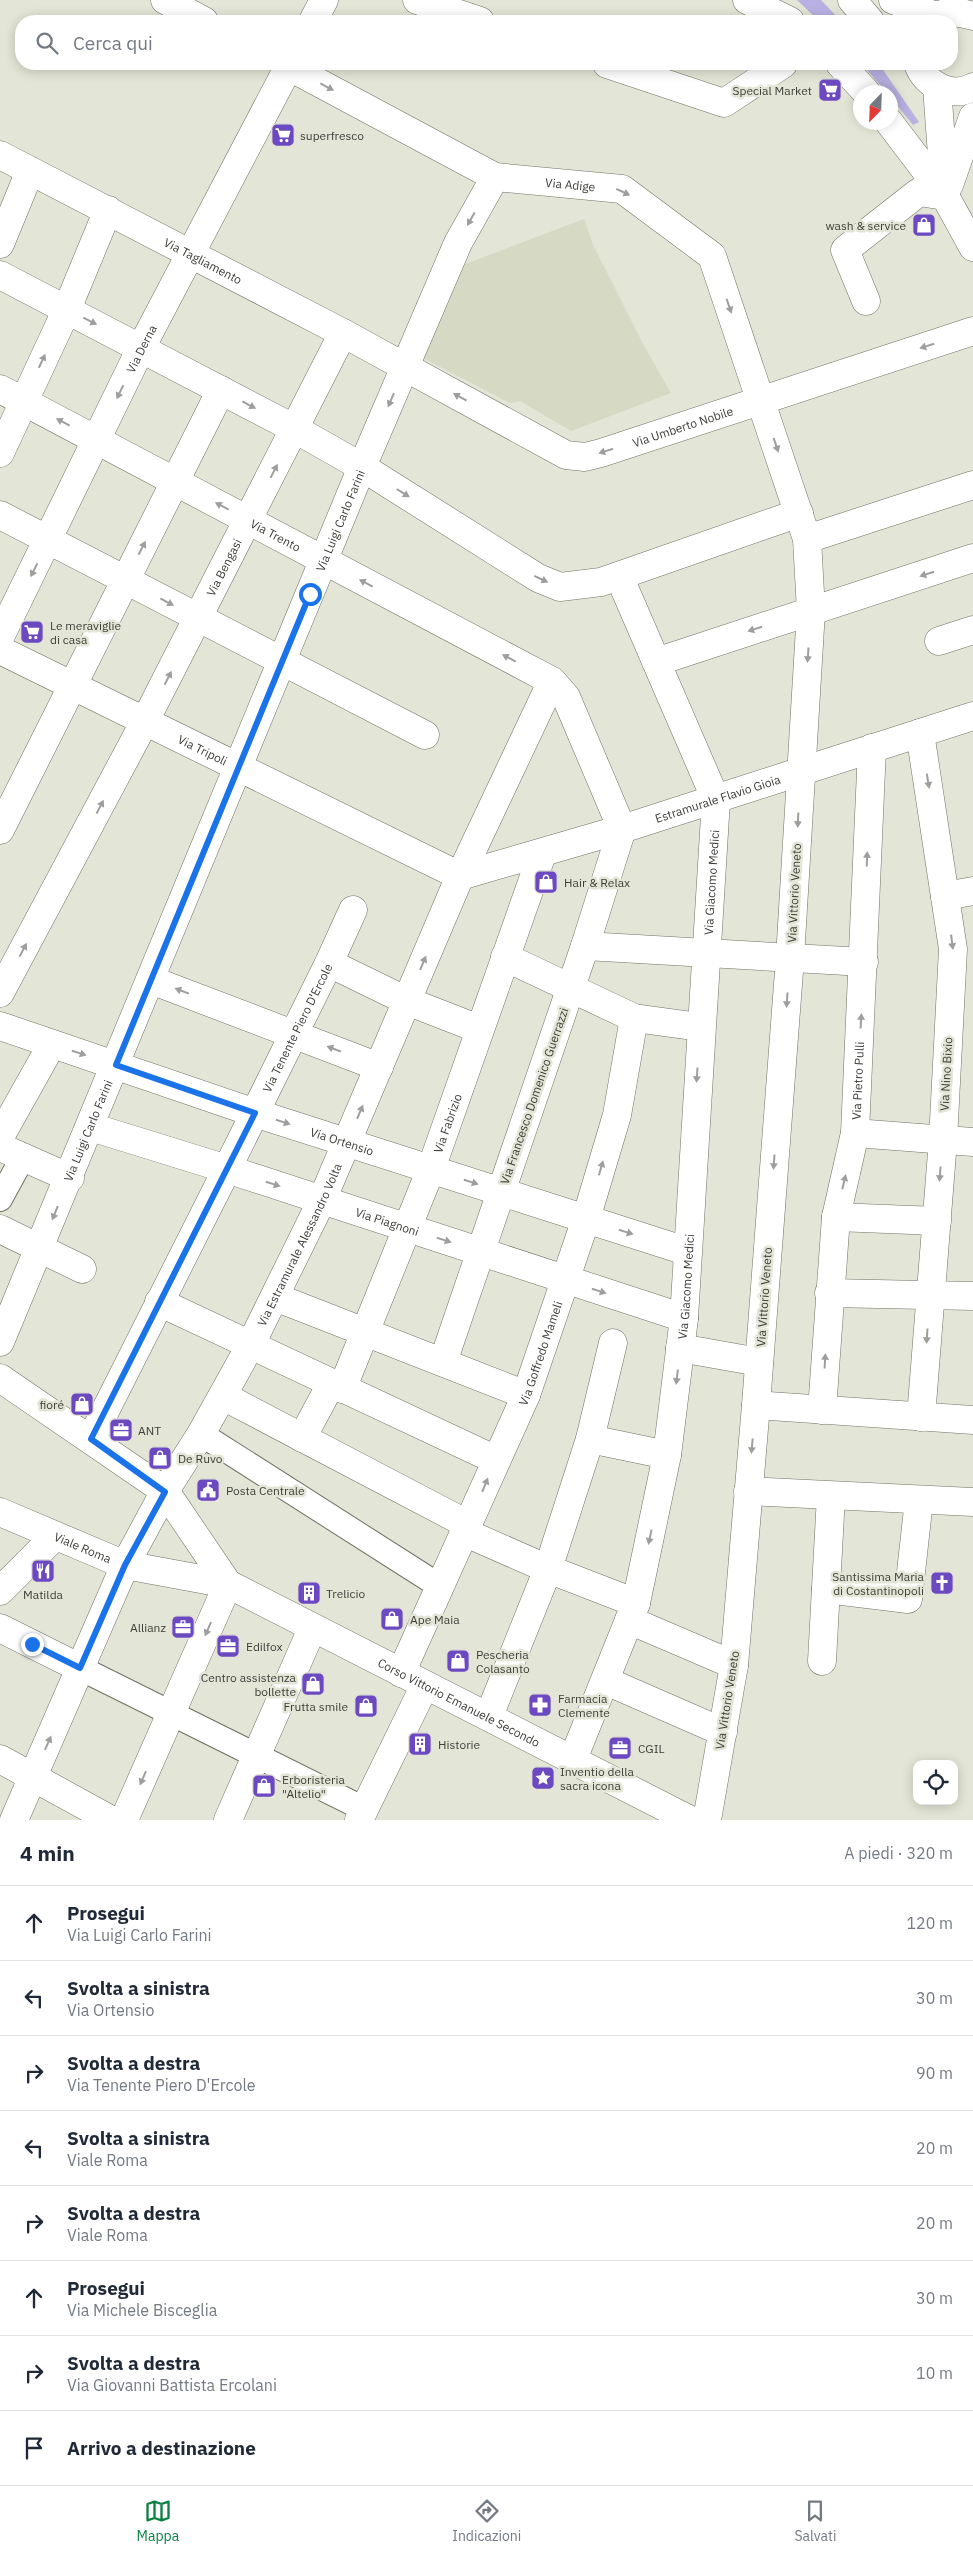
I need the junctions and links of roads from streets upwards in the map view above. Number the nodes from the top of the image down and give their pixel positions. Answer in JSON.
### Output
{"nodes":[{"id":1,"x":164,"y":0,"type":"edge"},
{"id":2,"x":324,"y":0,"type":"edge"},
{"id":3,"x":417,"y":0,"type":"edge"},
{"id":4,"x":747,"y":0,"type":"edge"},
{"id":5,"x":852,"y":0,"type":"edge"},
{"id":6,"x":893,"y":0,"type":"edge"},
{"id":7,"x":951,"y":13,"type":"edge"},
{"id":8,"x":193,"y":15,"type":"edge"},
{"id":9,"x":316,"y":15,"type":"edge"},
{"id":10,"x":462,"y":15,"type":"edge"},
{"id":11,"x":778,"y":15,"type":"edge"},
{"id":12,"x":865,"y":15,"type":"edge"},
{"id":13,"x":285,"y":70,"type":"edge"},
{"id":14,"x":297,"y":70,"type":"edge"},
{"id":15,"x":625,"y":70,"type":"edge"},
{"id":16,"x":774,"y":70,"type":"edge"},
{"id":17,"x":846,"y":70,"type":"edge"},
{"id":18,"x":922,"y":71,"type":"edge"},
{"id":19,"x":860,"y":85,"type":"edge"},
{"id":20,"x":973,"y":87,"type":"edge"},
{"id":21,"x":973,"y":117,"type":"edge"},
{"id":22,"x":895,"y":130,"type":"edge"},
{"id":23,"x":0,"y":155,"type":"edge"},
{"id":24,"x":30,"y":171,"type":"junction"},
{"id":25,"x":495,"y":176,"type":"junction"},
{"id":26,"x":945,"y":196,"type":"junction"},
{"id":27,"x":108,"y":210,"type":"junction"},
{"id":28,"x":0,"y":244,"type":"edge"},
{"id":29,"x":973,"y":247,"type":"edge"},
{"id":30,"x":191,"y":253,"type":"junction"},
{"id":31,"x":0,"y":275,"type":"edge"},
{"id":32,"x":866,"y":301,"type":"dead end"},
{"id":33,"x":66,"y":309,"type":"junction"},
{"id":34,"x":973,"y":331,"type":"edge"},
{"id":35,"x":343,"y":333,"type":"junction"},
{"id":36,"x":142,"y":348,"type":"junction"},
{"id":37,"x":405,"y":367,"type":"junction"},
{"id":38,"x":221,"y":390,"type":"junction"},
{"id":39,"x":12,"y":395,"type":"edge"},
{"id":40,"x":761,"y":399,"type":"junction"},
{"id":41,"x":295,"y":429,"type":"junction"},
{"id":42,"x":97,"y":441,"type":"junction"},
{"id":43,"x":0,"y":453,"type":"edge"},
{"id":44,"x":362,"y":468,"type":"junction"},
{"id":45,"x":175,"y":482,"type":"junction"},
{"id":46,"x":973,"y":485,"type":"edge"},
{"id":47,"x":799,"y":513,"type":"junction"},
{"id":48,"x":0,"y":515,"type":"edge"},
{"id":49,"x":248,"y":520,"type":"junction"},
{"id":50,"x":807,"y":538,"type":"junction"},
{"id":51,"x":49,"y":541,"type":"junction"},
{"id":52,"x":973,"y":558,"type":"edge"},
{"id":53,"x":324,"y":560,"type":"junction"},
{"id":54,"x":619,"y":576,"type":"junction"},
{"id":55,"x":126,"y":580,"type":"junction"},
{"id":56,"x":811,"y":611,"type":"junction"},
{"id":57,"x":198,"y":618,"type":"junction"},
{"id":58,"x":973,"y":630,"type":"edge"},
{"id":59,"x":0,"y":637,"type":"edge"},
{"id":60,"x":938,"y":641,"type":"dead end"},
{"id":61,"x":0,"y":650,"type":"edge"},
{"id":62,"x":283,"y":662,"type":"junction"},
{"id":63,"x":656,"y":662,"type":"junction"},
{"id":64,"x":552,"y":681,"type":"junction"},
{"id":65,"x":73,"y":686,"type":"junction"},
{"id":66,"x":973,"y":716,"type":"edge"},
{"id":67,"x":145,"y":721,"type":"junction"},
{"id":68,"x":920,"y":733,"type":"junction"},
{"id":69,"x":425,"y":735,"type":"dead end"},
{"id":70,"x":872,"y":748,"type":"junction"},
{"id":71,"x":239,"y":767,"type":"junction"},
{"id":72,"x":801,"y":772,"type":"junction"},
{"id":73,"x":716,"y":800,"type":"junction"},
{"id":74,"x":0,"y":830,"type":"edge"},
{"id":75,"x":622,"y":830,"type":"junction"},
{"id":76,"x":542,"y":854,"type":"junction"},
{"id":77,"x":460,"y":876,"type":"junction"},
{"id":78,"x":973,"y":891,"type":"edge"},
{"id":79,"x":945,"y":896,"type":"junction"},
{"id":80,"x":352,"y":910,"type":"dead end"},
{"id":81,"x":585,"y":946,"type":"junction"},
{"id":82,"x":707,"y":953,"type":"junction"},
{"id":83,"x":505,"y":957,"type":"junction"},
{"id":84,"x":790,"y":958,"type":"junction"},
{"id":85,"x":864,"y":962,"type":"junction"},
{"id":86,"x":329,"y":963,"type":"junction"},
{"id":87,"x":151,"y":980,"type":"junction"},
{"id":88,"x":571,"y":988,"type":"junction"},
{"id":89,"x":0,"y":993,"type":"edge"},
{"id":90,"x":407,"y":1001,"type":"junction"},
{"id":91,"x":634,"y":1018,"type":"junction"},
{"id":92,"x":0,"y":1026,"type":"edge"},
{"id":93,"x":700,"y":1027,"type":"junction"},
{"id":94,"x":479,"y":1029,"type":"junction"},
{"id":95,"x":292,"y":1034,"type":"junction"},
{"id":96,"x":52,"y":1044,"type":"junction"},
{"id":97,"x":116,"y":1065,"type":"junction"},
{"id":98,"x":379,"y":1067,"type":"junction"},
{"id":99,"x":255,"y":1113,"type":"junction"},
{"id":100,"x":90,"y":1127,"type":"junction"},
{"id":101,"x":855,"y":1133,"type":"junction"},
{"id":102,"x":0,"y":1137,"type":"edge"},
{"id":103,"x":943,"y":1140,"type":"junction"},
{"id":104,"x":347,"y":1142,"type":"junction"},
{"id":105,"x":973,"y":1142,"type":"edge"},
{"id":106,"x":12,"y":1152,"type":"edge"},
{"id":107,"x":227,"y":1169,"type":"junction"},
{"id":108,"x":431,"y":1169,"type":"junction"},
{"id":109,"x":70,"y":1178,"type":"junction"},
{"id":110,"x":501,"y":1192,"type":"junction"},
{"id":111,"x":0,"y":1199,"type":"edge"},
{"id":112,"x":322,"y":1200,"type":"junction"},
{"id":113,"x":836,"y":1217,"type":"junction"},
{"id":114,"x":586,"y":1219,"type":"junction"},
{"id":115,"x":937,"y":1221,"type":"junction"},
{"id":116,"x":408,"y":1228,"type":"junction"},
{"id":117,"x":0,"y":1230,"type":"edge"},
{"id":118,"x":40,"y":1250,"type":"junction"},
{"id":119,"x":481,"y":1252,"type":"junction"},
{"id":120,"x":686,"y":1252,"type":"junction"},
{"id":121,"x":82,"y":1270,"type":"dead end"},
{"id":122,"x":566,"y":1280,"type":"junction"},
{"id":123,"x":830,"y":1293,"type":"junction"},
{"id":124,"x":931,"y":1295,"type":"junction"},
{"id":125,"x":973,"y":1296,"type":"edge"},
{"id":126,"x":275,"y":1297,"type":"junction"},
{"id":127,"x":159,"y":1302,"type":"junction"},
{"id":128,"x":684,"y":1318,"type":"junction"},
{"id":129,"x":366,"y":1332,"type":"junction"},
{"id":130,"x":0,"y":1342,"type":"edge"},
{"id":131,"x":613,"y":1343,"type":"dead end"},
{"id":132,"x":250,"y":1346,"type":"junction"},
{"id":133,"x":680,"y":1348,"type":"junction"},
{"id":134,"x":443,"y":1362,"type":"junction"},
{"id":135,"x":759,"y":1362,"type":"junction"},
{"id":136,"x":0,"y":1378,"type":"edge"},
{"id":137,"x":337,"y":1386,"type":"junction"},
{"id":138,"x":526,"y":1395,"type":"junction"},
{"id":139,"x":223,"y":1396,"type":"junction"},
{"id":140,"x":756,"y":1405,"type":"junction"},
{"id":141,"x":822,"y":1410,"type":"junction"},
{"id":142,"x":921,"y":1416,"type":"junction"},
{"id":143,"x":973,"y":1420,"type":"edge"},
{"id":144,"x":202,"y":1434,"type":"junction"},
{"id":145,"x":302,"y":1438,"type":"junction"},
{"id":146,"x":91,"y":1439,"type":"junction"},
{"id":147,"x":590,"y":1439,"type":"junction"},
{"id":148,"x":667,"y":1455,"type":"junction"},
{"id":149,"x":496,"y":1460,"type":"junction"},
{"id":150,"x":748,"y":1491,"type":"junction"},
{"id":151,"x":165,"y":1492,"type":"junction"},
{"id":152,"x":831,"y":1496,"type":"junction"},
{"id":153,"x":920,"y":1500,"type":"junction"},
{"id":154,"x":973,"y":1502,"type":"edge"},
{"id":155,"x":0,"y":1512,"type":"edge"},
{"id":156,"x":467,"y":1529,"type":"junction"},
{"id":157,"x":55,"y":1536,"type":"junction"},
{"id":158,"x":125,"y":1565,"type":"junction"},
{"id":159,"x":548,"y":1569,"type":"junction"},
{"id":160,"x":228,"y":1584,"type":"junction"},
{"id":161,"x":441,"y":1588,"type":"junction"},
{"id":162,"x":826,"y":1589,"type":"junction"},
{"id":163,"x":0,"y":1591,"type":"edge"},
{"id":164,"x":632,"y":1611,"type":"junction"},
{"id":165,"x":0,"y":1628,"type":"edge"},
{"id":166,"x":312,"y":1629,"type":"junction"},
{"id":167,"x":822,"y":1661,"type":"dead end"},
{"id":168,"x":734,"y":1665,"type":"junction"},
{"id":169,"x":80,"y":1668,"type":"junction"},
{"id":170,"x":413,"y":1679,"type":"junction"},
{"id":171,"x":606,"y":1681,"type":"junction"},
{"id":172,"x":171,"y":1713,"type":"junction"},
{"id":173,"x":489,"y":1716,"type":"junction"},
{"id":174,"x":723,"y":1732,"type":"junction"},
{"id":175,"x":257,"y":1756,"type":"junction"},
{"id":176,"x":0,"y":1759,"type":"edge"},
{"id":177,"x":573,"y":1759,"type":"junction"},
{"id":178,"x":33,"y":1777,"type":"junction"},
{"id":179,"x":361,"y":1815,"type":"edge"},
{"id":180,"x":14,"y":1820,"type":"edge"},
{"id":181,"x":111,"y":1820,"type":"edge"},
{"id":182,"x":124,"y":1820,"type":"edge"},
{"id":183,"x":228,"y":1820,"type":"edge"},
{"id":184,"x":690,"y":1820,"type":"edge"},
{"id":185,"x":707,"y":1820,"type":"edge"}],
"edges":[{"from":1,"to":8,"type":"street"},
{"from":2,"to":9,"type":"street"},
{"from":3,"to":10,"type":"street"},
{"from":4,"to":11,"type":"street"},
{"from":5,"to":12,"type":"street"},
{"from":6,"to":7,"type":"street"},
{"from":13,"to":30,"type":"street","name":"Via Derna"},
{"from":14,"to":25,"type":"street","name":"Via Adige","one_way":true},
{"from":15,"to":16,"type":"street"},
{"from":17,"to":19,"type":"street"},
{"from":18,"to":20,"type":"street"},
{"from":18,"to":26,"type":"street"},
{"from":21,"to":26,"type":"street"},
{"from":22,"to":26,"type":"street"},
{"from":23,"to":24,"type":"street","name":"Via Tagliamento"},
{"from":24,"to":27,"type":"street","name":"Via Tagliamento"},
{"from":24,"to":28,"type":"street"},
{"from":25,"to":37,"type":"street","name":"Via Luigi Carlo Farini","one_way":true},
{"from":25,"to":40,"type":"street","name":"Via Adige","one_way":true},
{"from":26,"to":29,"type":"street"},
{"from":26,"to":32,"type":"street"},
{"from":27,"to":30,"type":"street","name":"Via Tagliamento"},
{"from":27,"to":33,"type":"street"},
{"from":30,"to":35,"type":"street","name":"Via Tagliamento"},
{"from":30,"to":36,"type":"street","name":"Via Derna"},
{"from":31,"to":33,"type":"street"},
{"from":33,"to":36,"type":"street","one_way":true},
{"from":39,"to":33,"type":"street","one_way":true},
{"from":34,"to":40,"type":"street","name":"Via Umberto Nobile","one_way":true},
{"from":35,"to":37,"type":"street","name":"Via Tagliamento"},
{"from":35,"to":41,"type":"street","name":"Via Bengasi"},
{"from":36,"to":38,"type":"street"},
{"from":36,"to":42,"type":"street","name":"Via Derna","one_way":true},
{"from":40,"to":37,"type":"street","name":"Via Umberto Nobile","one_way":true},
{"from":37,"to":44,"type":"street","name":"Via Luigi Carlo Farini","one_way":true},
{"from":38,"to":41,"type":"street","one_way":true},
{"from":38,"to":45,"type":"street"},
{"from":42,"to":39,"type":"street","name":"Via Trento","one_way":true},
{"from":39,"to":43,"type":"street"},
{"from":40,"to":47,"type":"street","name":"Via Adige","one_way":true},
{"from":41,"to":44,"type":"street"},
{"from":49,"to":41,"type":"street","name":"Via Bengasi","one_way":true},
{"from":42,"to":45,"type":"street","name":"Via Trento"},
{"from":42,"to":51,"type":"street","name":"Via Derna"},
{"from":44,"to":53,"type":"street","name":"Via Luigi Carlo Farini"},
{"from":44,"to":54,"type":"street","one_way":true},
{"from":49,"to":45,"type":"street","name":"Via Trento","one_way":true},
{"from":55,"to":45,"type":"street","one_way":true},
{"from":46,"to":50,"type":"street"},
{"from":47,"to":50,"type":"street","name":"Via Adige"},
{"from":47,"to":54,"type":"street"},
{"from":48,"to":51,"type":"street"},
{"from":49,"to":53,"type":"street","name":"Via Trento"},
{"from":49,"to":57,"type":"street","name":"Via Bengasi"},
{"from":50,"to":56,"type":"street","name":"Via Adige"},
{"from":51,"to":55,"type":"street"},
{"from":51,"to":59,"type":"street","name":"Via Derna","one_way":true},
{"from":52,"to":56,"type":"street","one_way":true},
{"from":53,"to":62,"type":"street","name":"Via Luigi Carlo Farini"},
{"from":64,"to":53,"type":"street","name":"Via Trento","one_way":true},
{"from":54,"to":63,"type":"street"},
{"from":55,"to":57,"type":"street","one_way":true},
{"from":55,"to":65,"type":"street"},
{"from":56,"to":63,"type":"street","one_way":true},
{"from":56,"to":72,"type":"street","name":"Via Vittorio Veneto","one_way":true},
{"from":57,"to":62,"type":"street"},
{"from":67,"to":57,"type":"street","name":"Via Bengasi","one_way":true},
{"from":58,"to":60,"type":"street"},
{"from":61,"to":65,"type":"street","name":"Via Tripoli"},
{"from":62,"to":69,"type":"street"},
{"from":62,"to":71,"type":"street","name":"Via Luigi Carlo Farini"},
{"from":63,"to":73,"type":"street"},
{"from":64,"to":75,"type":"street"},
{"from":64,"to":77,"type":"street","name":"Via Estramurale Alessandro Volta"},
{"from":65,"to":67,"type":"street","name":"Via Tripoli"},
{"from":65,"to":74,"type":"street"},
{"from":66,"to":68,"type":"street","name":"Estramurale Flavio Gioia"},
{"from":67,"to":71,"type":"street","name":"Via Tripoli"},
{"from":89,"to":67,"type":"street","name":"Via Bengasi","one_way":true},
{"from":68,"to":70,"type":"street","name":"Estramurale Flavio Gioia"},
{"from":68,"to":79,"type":"street","name":"Via Nino Bixio","one_way":true},
{"from":70,"to":72,"type":"street","name":"Estramurale Flavio Gioia"},
{"from":85,"to":70,"type":"street","name":"Via Pietro Pulli","one_way":true},
{"from":71,"to":77,"type":"street","name":"Via Tripoli"},
{"from":71,"to":87,"type":"street","name":"Via Luigi Carlo Farini"},
{"from":72,"to":73,"type":"street","name":"Estramurale Flavio Gioia"},
{"from":72,"to":84,"type":"street","name":"Via Vittorio Veneto","one_way":true},
{"from":73,"to":75,"type":"street","name":"Estramurale Flavio Gioia"},
{"from":73,"to":82,"type":"street","name":"Via Giacomo Medici"},
{"from":75,"to":76,"type":"street","name":"Estramurale Flavio Gioia"},
{"from":75,"to":81,"type":"street","name":"Via Francesco Domenico Guerrazzi"},
{"from":76,"to":77,"type":"street","name":"Estramurale Flavio Gioia"},
{"from":76,"to":83,"type":"street","name":"Via Fabrizio"},
{"from":90,"to":77,"type":"street","name":"Via Estramurale Alessandro Volta","one_way":true},
{"from":78,"to":79,"type":"street"},
{"from":79,"to":103,"type":"street","name":"Via Nino Bixio","one_way":true},
{"from":80,"to":86,"type":"street","name":"Via Tenente Piero D'Ercole"},
{"from":81,"to":82,"type":"street"},
{"from":81,"to":88,"type":"street","name":"Via Francesco Domenico Guerrazzi"},
{"from":82,"to":84,"type":"street"},
{"from":82,"to":93,"type":"street","name":"Via Giacomo Medici"},
{"from":83,"to":88,"type":"street"},
{"from":83,"to":94,"type":"street","name":"Via Fabrizio"},
{"from":84,"to":85,"type":"street"},
{"from":84,"to":135,"type":"street","name":"Via Vittorio Veneto","one_way":true},
{"from":101,"to":85,"type":"street","name":"Via Pietro Pulli","one_way":true},
{"from":86,"to":90,"type":"street"},
{"from":86,"to":95,"type":"street","name":"Via Tenente Piero D'Ercole"},
{"from":95,"to":87,"type":"street","one_way":true},
{"from":87,"to":97,"type":"street","name":"Via Luigi Carlo Farini"},
{"from":88,"to":91,"type":"street"},
{"from":88,"to":110,"type":"street","name":"Via Francesco Domenico Guerrazzi"},
{"from":90,"to":94,"type":"street"},
{"from":90,"to":98,"type":"street","name":"Via Estramurale Alessandro Volta"},
{"from":91,"to":93,"type":"street"},
{"from":114,"to":91,"type":"street","name":"Via Goffredo Mameli","one_way":true},
{"from":92,"to":96,"type":"street","name":"Via Ortensio"},
{"from":93,"to":120,"type":"street","name":"Via Giacomo Medici","one_way":true},
{"from":94,"to":108,"type":"street","name":"Via Fabrizio"},
{"from":98,"to":95,"type":"street","one_way":true},
{"from":95,"to":99,"type":"street","name":"Via Tenente Piero D'Ercole"},
{"from":96,"to":97,"type":"street","name":"Via Ortensio","one_way":true},
{"from":96,"to":102,"type":"street"},
{"from":97,"to":99,"type":"street","name":"Via Ortensio"},
{"from":97,"to":100,"type":"street","name":"Via Luigi Carlo Farini"},
{"from":104,"to":98,"type":"street","name":"Via Estramurale Alessandro Volta","one_way":true},
{"from":99,"to":104,"type":"street","name":"Via Ortensio","one_way":true},
{"from":99,"to":107,"type":"street","name":"Via Tenente Piero D'Ercole"},
{"from":100,"to":107,"type":"street","name":"Via Piagnoni"},
{"from":100,"to":109,"type":"street","name":"Via Luigi Carlo Farini"},
{"from":101,"to":103,"type":"street"},
{"from":113,"to":101,"type":"street","name":"Via Pietro Pulli","one_way":true},
{"from":103,"to":105,"type":"street"},
{"from":103,"to":115,"type":"street","name":"Via Nino Bixio","one_way":true},
{"from":104,"to":108,"type":"street","name":"Via Ortensio"},
{"from":104,"to":112,"type":"street","name":"Via Estramurale Alessandro Volta"},
{"from":106,"to":109,"type":"street"},
{"from":106,"to":111,"type":"street"},
{"from":107,"to":112,"type":"street","name":"Via Piagnoni","one_way":true},
{"from":107,"to":127,"type":"street","name":"Via Tenente Piero D'Ercole"},
{"from":108,"to":110,"type":"street","name":"Via Ortensio","one_way":true},
{"from":108,"to":116,"type":"street","name":"Via Fabrizio"},
{"from":109,"to":118,"type":"street","name":"Via Luigi Carlo Farini","one_way":true},
{"from":110,"to":114,"type":"street","name":"Via Ortensio"},
{"from":110,"to":119,"type":"street","name":"Via Francesco Domenico Guerrazzi"},
{"from":112,"to":116,"type":"street","name":"Via Piagnoni"},
{"from":112,"to":126,"type":"street","name":"Via Estramurale Alessandro Volta"},
{"from":113,"to":115,"type":"street"},
{"from":113,"to":123,"type":"street","name":"Via Pietro Pulli"},
{"from":114,"to":120,"type":"street","name":"Via Ortensio","one_way":true},
{"from":114,"to":122,"type":"street","name":"Via Goffredo Mameli"},
{"from":115,"to":124,"type":"street","name":"Via Nino Bixio"},
{"from":116,"to":119,"type":"street","name":"Via Piagnoni","one_way":true},
{"from":116,"to":129,"type":"street","name":"Via Fabrizio"},
{"from":117,"to":118,"type":"street"},
{"from":118,"to":121,"type":"street"},
{"from":118,"to":130,"type":"street","name":"Via Luigi Carlo Farini"},
{"from":119,"to":122,"type":"street","name":"Via Piagnoni"},
{"from":119,"to":134,"type":"street","name":"Via Francesco Domenico Guerrazzi"},
{"from":120,"to":128,"type":"street","name":"Via Giacomo Medici"},
{"from":122,"to":128,"type":"street","name":"Via Piagnoni","one_way":true},
{"from":122,"to":138,"type":"street","name":"Via Goffredo Mameli"},
{"from":123,"to":124,"type":"street"},
{"from":141,"to":123,"type":"street","name":"Via Pietro Pulli","one_way":true},
{"from":124,"to":125,"type":"street"},
{"from":124,"to":142,"type":"street","name":"Via Nino Bixio","one_way":true},
{"from":126,"to":129,"type":"street"},
{"from":126,"to":132,"type":"street","name":"Via Estramurale Alessandro Volta"},
{"from":127,"to":132,"type":"street"},
{"from":127,"to":146,"type":"street","name":"Via Tenente Piero D'Ercole"},
{"from":128,"to":133,"type":"street","name":"Via Giacomo Medici"},
{"from":129,"to":134,"type":"street"},
{"from":129,"to":137,"type":"street","name":"Via Fabrizio"},
{"from":131,"to":147,"type":"street"},
{"from":132,"to":137,"type":"street"},
{"from":132,"to":139,"type":"street","name":"Via Estramurale Alessandro Volta"},
{"from":133,"to":135,"type":"street"},
{"from":133,"to":148,"type":"street","name":"Via Giacomo Medici","one_way":true},
{"from":134,"to":138,"type":"street"},
{"from":135,"to":140,"type":"street","name":"Via Vittorio Veneto"},
{"from":136,"to":146,"type":"street"},
{"from":137,"to":145,"type":"street","name":"Via Fabrizio"},
{"from":137,"to":149,"type":"street"},
{"from":138,"to":149,"type":"street","name":"Via Goffredo Mameli"},
{"from":139,"to":144,"type":"street","name":"Via Estramurale Alessandro Volta"},
{"from":139,"to":145,"type":"street"},
{"from":140,"to":141,"type":"street"},
{"from":140,"to":150,"type":"street","name":"Via Vittorio Veneto","one_way":true},
{"from":141,"to":142,"type":"street"},
{"from":142,"to":143,"type":"street"},
{"from":144,"to":151,"type":"street","name":"Via Estramurale Alessandro Volta"},
{"from":144,"to":161,"type":"street"},
{"from":145,"to":156,"type":"street"},
{"from":146,"to":151,"type":"street"},
{"from":147,"to":148,"type":"street"},
{"from":147,"to":159,"type":"street"},
{"from":148,"to":164,"type":"street","name":"Via Giacomo Medici","one_way":true},
{"from":156,"to":149,"type":"street","name":"Via Goffredo Mameli","one_way":true},
{"from":150,"to":152,"type":"street"},
{"from":150,"to":168,"type":"street","name":"Via Vittorio Veneto"},
{"from":151,"to":158,"type":"street","name":"Viale Roma"},
{"from":151,"to":160,"type":"street","name":"Corso Vittorio Emanuele Secondo"},
{"from":152,"to":153,"type":"street"},
{"from":152,"to":162,"type":"street"},
{"from":153,"to":154,"type":"street"},
{"from":153,"to":162,"type":"street"},
{"from":155,"to":157,"type":"street","name":"Viale Roma"},
{"from":156,"to":159,"type":"street"},
{"from":156,"to":161,"type":"street","name":"Via Goffredo Mameli"},
{"from":157,"to":158,"type":"street","name":"Viale Roma"},
{"from":157,"to":163,"type":"street"},
{"from":158,"to":160,"type":"street","name":"Corso Vittorio Emanuele Secondo"},
{"from":158,"to":169,"type":"street"},
{"from":159,"to":164,"type":"street"},
{"from":159,"to":173,"type":"street"},
{"from":160,"to":166,"type":"street","name":"Corso Vittorio Emanuele Secondo"},
{"from":160,"to":172,"type":"street","one_way":true},
{"from":161,"to":170,"type":"street","name":"Via Goffredo Mameli"},
{"from":162,"to":167,"type":"street"},
{"from":164,"to":168,"type":"street"},
{"from":164,"to":171,"type":"street","name":"Via Giacomo Medici"},
{"from":165,"to":169,"type":"street"},
{"from":166,"to":170,"type":"street","name":"Corso Vittorio Emanuele Secondo"},
{"from":166,"to":175,"type":"street"},
{"from":168,"to":174,"type":"street","name":"Via Vittorio Veneto"},
{"from":169,"to":172,"type":"street"},
{"from":178,"to":169,"type":"street","one_way":true},
{"from":170,"to":173,"type":"street","name":"Corso Vittorio Emanuele Secondo"},
{"from":170,"to":179,"type":"street","name":"Via Goffredo Mameli"},
{"from":171,"to":174,"type":"street"},
{"from":171,"to":177,"type":"street","name":"Via Giacomo Medici"},
{"from":172,"to":175,"type":"street"},
{"from":172,"to":182,"type":"street","one_way":true},
{"from":173,"to":177,"type":"street","name":"Corso Vittorio Emanuele Secondo"},
{"from":174,"to":185,"type":"street","name":"Via Vittorio Veneto"},
{"from":175,"to":179,"type":"street"},
{"from":175,"to":183,"type":"street"},
{"from":176,"to":178,"type":"street"},
{"from":177,"to":184,"type":"street","name":"Corso Vittorio Emanuele Secondo"},
{"from":178,"to":180,"type":"street"},
{"from":178,"to":181,"type":"street"}]}
